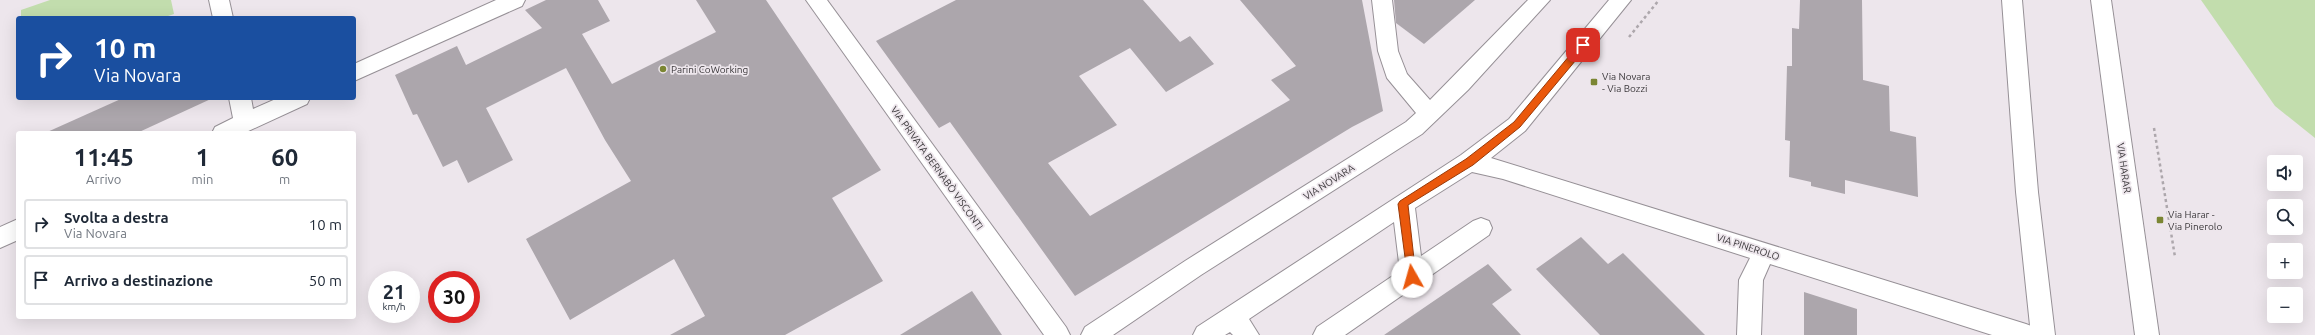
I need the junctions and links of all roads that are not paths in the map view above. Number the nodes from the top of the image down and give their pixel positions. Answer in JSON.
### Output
{"nodes":[{"id":1,"x":219,"y":0,"type":"edge"},
{"id":2,"x":515,"y":0,"type":"edge"},
{"id":3,"x":816,"y":0,"type":"edge"},
{"id":4,"x":1382,"y":0,"type":"edge"},
{"id":5,"x":1540,"y":0,"type":"edge"},
{"id":6,"x":1621,"y":0,"type":"edge"},
{"id":7,"x":2012,"y":0,"type":"edge"},
{"id":8,"x":2101,"y":0,"type":"edge"},
{"id":9,"x":223,"y":16,"type":"edge"},
{"id":10,"x":356,"y":72,"type":"edge"},
{"id":11,"x":240,"y":100,"type":"edge"},
{"id":12,"x":295,"y":100,"type":"edge"},
{"id":13,"x":1430,"y":115,"type":"junction"},
{"id":14,"x":245,"y":123,"type":"junction"},
{"id":15,"x":227,"y":131,"type":"edge"},
{"id":16,"x":1469,"y":162,"type":"junction"},
{"id":17,"x":1403,"y":204,"type":"junction"},
{"id":18,"x":1481,"y":228,"type":"dead end"},
{"id":19,"x":16,"y":230,"type":"edge"},
{"id":20,"x":0,"y":238,"type":"edge"},
{"id":21,"x":1764,"y":253,"type":"junction"},
{"id":22,"x":1412,"y":277,"type":"junction"},
{"id":23,"x":1233,"y":316,"type":"junction"},
{"id":24,"x":1058,"y":335,"type":"edge"},
{"id":25,"x":1093,"y":335,"type":"edge"},
{"id":26,"x":1205,"y":335,"type":"edge"},
{"id":27,"x":1247,"y":335,"type":"edge"},
{"id":28,"x":1325,"y":335,"type":"edge"},
{"id":29,"x":1749,"y":335,"type":"edge"},
{"id":30,"x":2026,"y":335,"type":"edge"},
{"id":31,"x":2044,"y":335,"type":"edge"},
{"id":32,"x":2147,"y":335,"type":"edge"}],
"edges":[{"from":1,"to":9,"type":"street"},
{"from":2,"to":10,"type":"street"},
{"from":3,"to":24,"type":"street","name":"VIA PRIVATA BERNABÒ VISCONTI"},
{"from":4,"to":13,"type":"street"},
{"from":5,"to":13,"type":"street","name":"VIA NOVARA"},
{"from":6,"to":16,"type":"street"},
{"from":7,"to":31,"type":"street"},
{"from":8,"to":32,"type":"street","name":"VIA HARAR"},
{"from":11,"to":14,"type":"street"},
{"from":12,"to":14,"type":"street"},
{"from":13,"to":25,"type":"street","name":"VIA NOVARA"},
{"from":14,"to":15,"type":"street"},
{"from":16,"to":17,"type":"street"},
{"from":16,"to":21,"type":"street","name":"VIA PINEROLO"},
{"from":17,"to":22,"type":"street"},
{"from":17,"to":23,"type":"street"},
{"from":18,"to":22,"type":"street"},
{"from":19,"to":20,"type":"street"},
{"from":21,"to":29,"type":"street"},
{"from":21,"to":30,"type":"street","name":"VIA PINEROLO"},
{"from":22,"to":28,"type":"street"},
{"from":23,"to":26,"type":"street"},
{"from":23,"to":27,"type":"street"}]}
